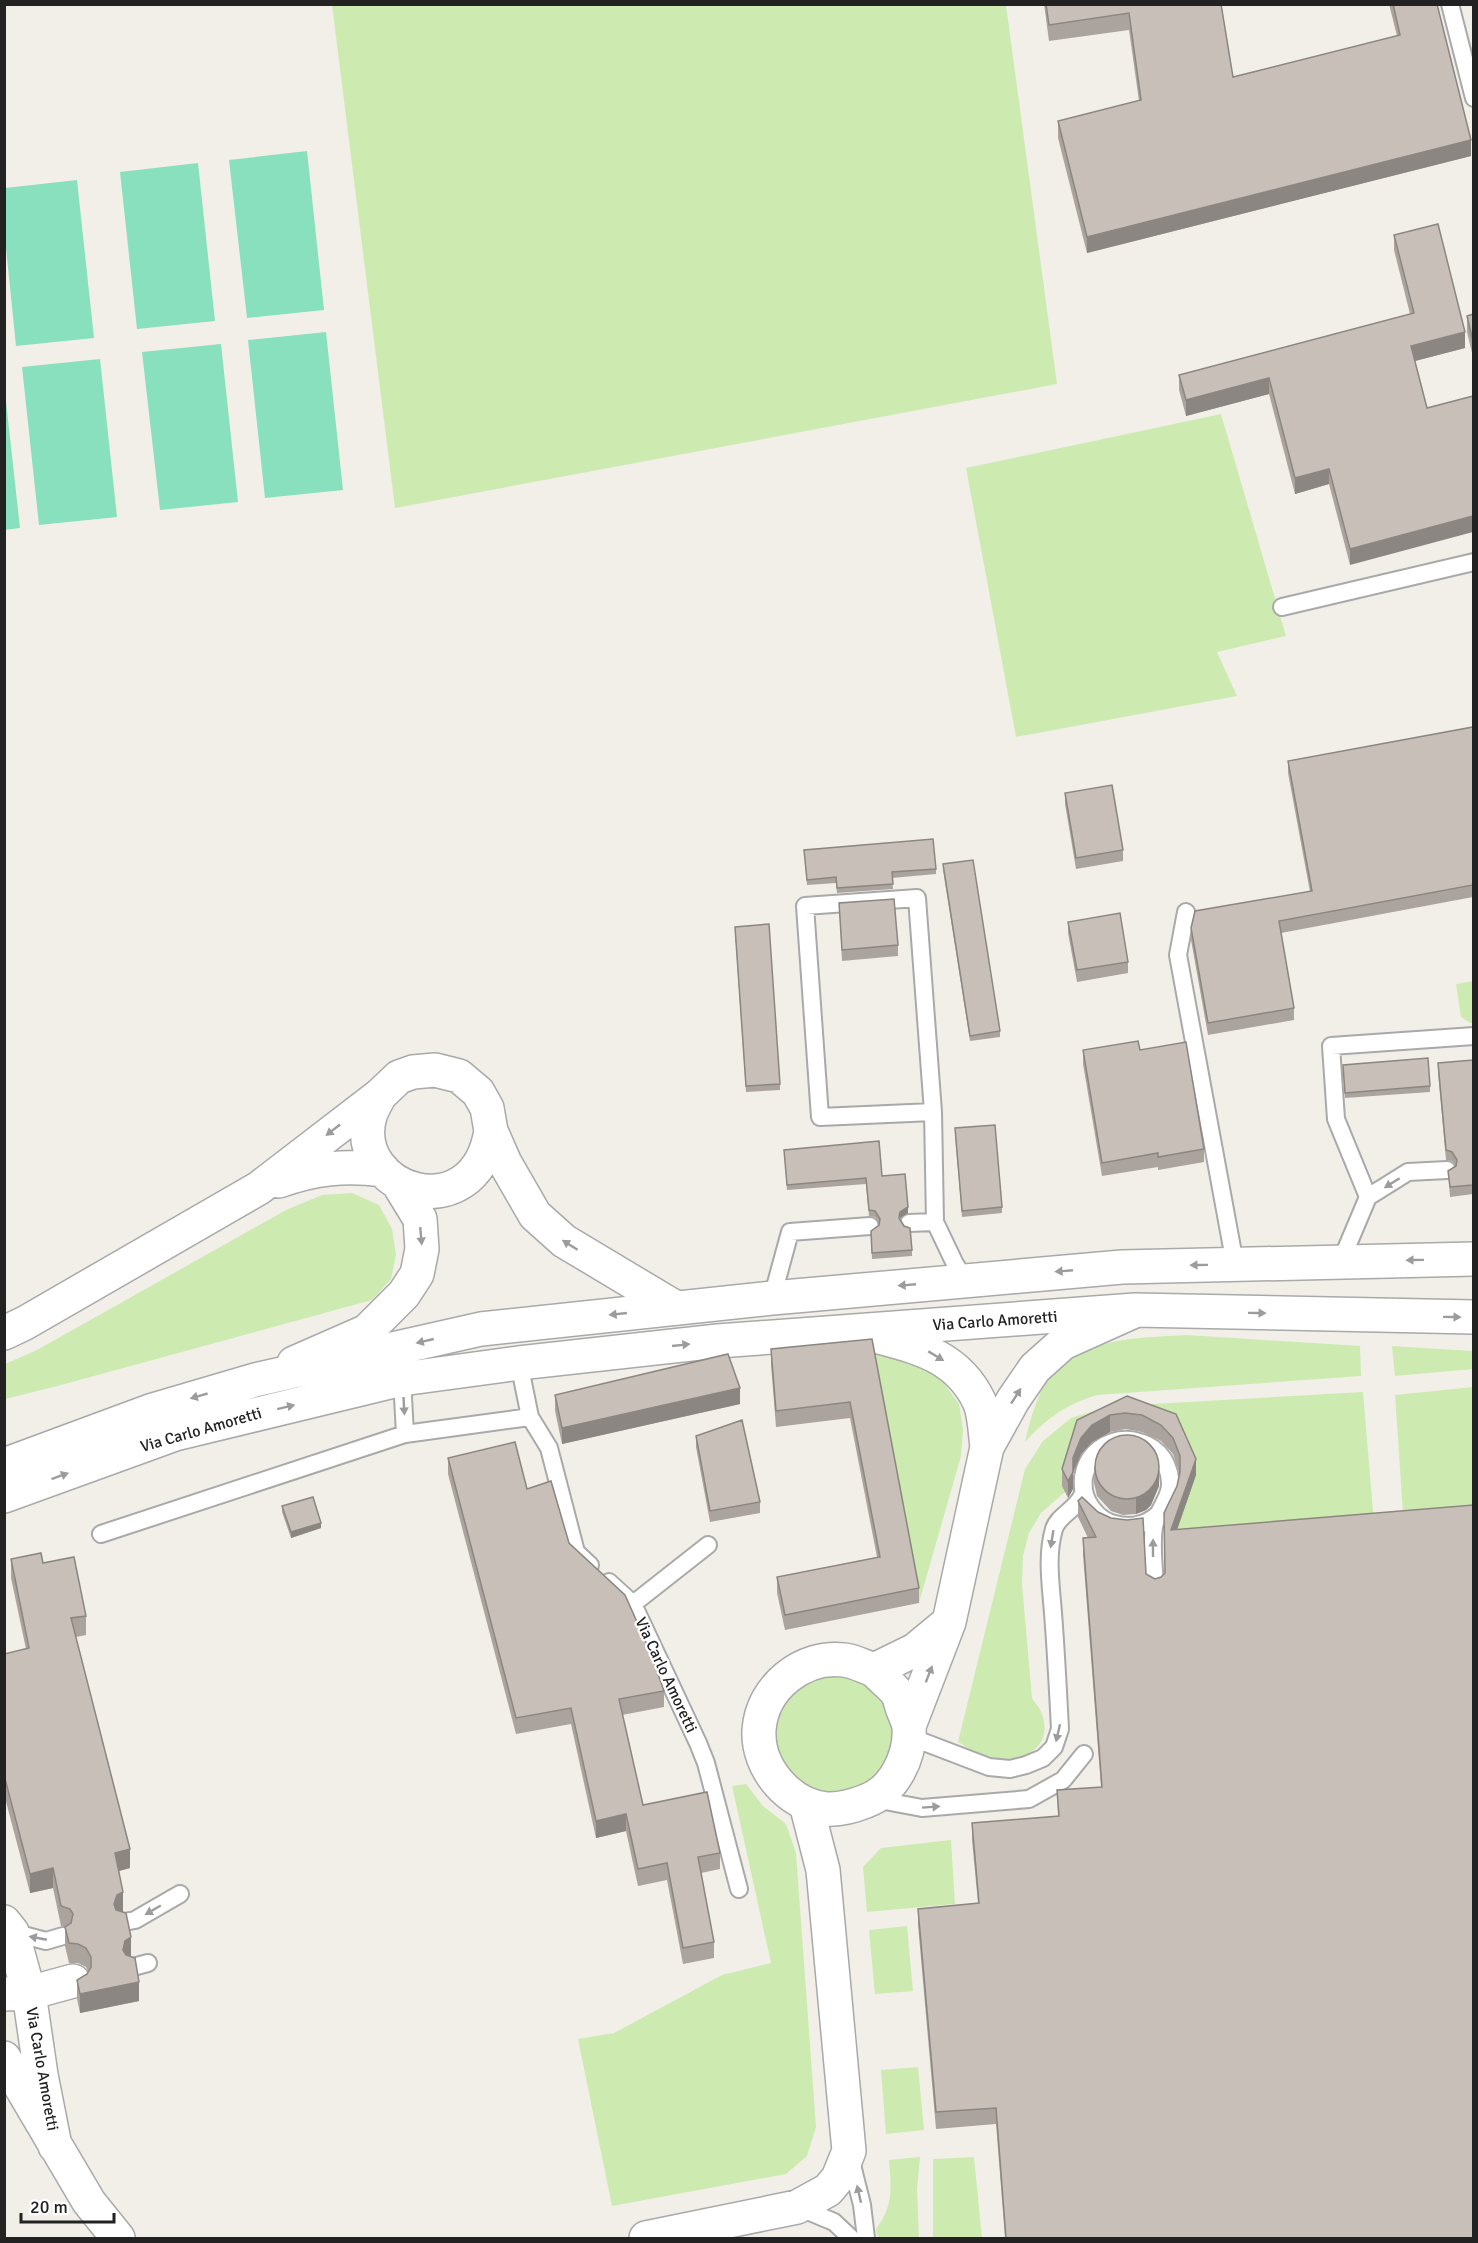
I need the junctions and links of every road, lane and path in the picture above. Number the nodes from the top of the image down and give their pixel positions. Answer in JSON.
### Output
{"nodes":[{"id":1,"x":1450,"y":4,"type":"edge"},
{"id":2,"x":1473,"y":98,"type":"edge"},
{"id":3,"x":1473,"y":562,"type":"edge"},
{"id":4,"x":1282,"y":607,"type":"dead end"},
{"id":5,"x":1186,"y":912,"type":"dead end"},
{"id":6,"x":1473,"y":1036,"type":"edge"},
{"id":7,"x":380,"y":1095,"type":"junction"},
{"id":8,"x":933,"y":1112,"type":"junction"},
{"id":9,"x":492,"y":1131,"type":"junction"},
{"id":10,"x":1447,"y":1170,"type":"edge"},
{"id":11,"x":391,"y":1177,"type":"junction"},
{"id":12,"x":259,"y":1188,"type":"junction"},
{"id":13,"x":1368,"y":1197,"type":"junction"},
{"id":14,"x":935,"y":1221,"type":"junction"},
{"id":15,"x":909,"y":1223,"type":"dead end"},
{"id":16,"x":870,"y":1226,"type":"dead end"},
{"id":17,"x":1473,"y":1259,"type":"edge"},
{"id":18,"x":1341,"y":1262,"type":"junction"},
{"id":19,"x":1235,"y":1264,"type":"junction"},
{"id":20,"x":965,"y":1279,"type":"junction"},
{"id":21,"x":772,"y":1298,"type":"junction"},
{"id":22,"x":676,"y":1308,"type":"junction"},
{"id":23,"x":1135,"y":1310,"type":"junction"},
{"id":24,"x":1473,"y":1317,"type":"edge"},
{"id":25,"x":861,"y":1332,"type":"junction"},
{"id":26,"x":4,"y":1333,"type":"edge"},
{"id":27,"x":519,"y":1363,"type":"junction"},
{"id":28,"x":402,"y":1379,"type":"junction"},
{"id":29,"x":255,"y":1380,"type":"junction"},
{"id":30,"x":530,"y":1418,"type":"junction"},
{"id":31,"x":405,"y":1434,"type":"junction"},
{"id":32,"x":987,"y":1447,"type":"junction"},
{"id":33,"x":4,"y":1464,"type":"edge"},
{"id":34,"x":1085,"y":1479,"type":"junction"},
{"id":35,"x":4,"y":1496,"type":"edge"},
{"id":36,"x":1163,"y":1507,"type":"junction"},
{"id":37,"x":101,"y":1534,"type":"dead end"},
{"id":38,"x":708,"y":1545,"type":"dead end"},
{"id":39,"x":1155,"y":1585,"type":"edge"},
{"id":40,"x":633,"y":1604,"type":"junction"},
{"id":41,"x":949,"y":1622,"type":"junction"},
{"id":42,"x":874,"y":1670,"type":"junction"},
{"id":43,"x":909,"y":1731,"type":"junction"},
{"id":44,"x":1084,"y":1754,"type":"dead end"},
{"id":45,"x":806,"y":1804,"type":"junction"},
{"id":46,"x":860,"y":1804,"type":"junction"},
{"id":47,"x":823,"y":1870,"type":"junction"},
{"id":48,"x":738,"y":1889,"type":"dead end"},
{"id":49,"x":180,"y":1894,"type":"dead end"},
{"id":50,"x":124,"y":1922,"type":"edge"},
{"id":51,"x":8,"y":1927,"type":"edge"},
{"id":52,"x":63,"y":1936,"type":"dead end"},
{"id":53,"x":73,"y":1981,"type":"dead end"},
{"id":54,"x":17,"y":1993,"type":"edge"},
{"id":55,"x":4,"y":2058,"type":"edge"},
{"id":56,"x":55,"y":2146,"type":"junction"},
{"id":57,"x":849,"y":2151,"type":"junction"},
{"id":58,"x":797,"y":2207,"type":"junction"},
{"id":59,"x":118,"y":2238,"type":"edge"},
{"id":60,"x":645,"y":2238,"type":"edge"},
{"id":61,"x":851,"y":2238,"type":"edge"},
{"id":62,"x":866,"y":2238,"type":"edge"}],
"edges":[{"from":1,"to":2,"type":"lane"},
{"from":3,"to":4,"type":"lane"},
{"from":5,"to":19,"type":"lane"},
{"from":6,"to":13,"type":"lane"},
{"from":7,"to":9,"type":"street","name":"Via Carlo Amoretti"},
{"from":7,"to":11,"type":"street","name":"Via Carlo Amoretti"},
{"from":7,"to":12,"type":"street","name":"Via Carlo Amoretti","one_way":true},
{"from":8,"to":8,"type":"lane"},
{"from":8,"to":14,"type":"lane"},
{"from":9,"to":11,"type":"street","name":"Via Carlo Amoretti"},
{"from":22,"to":9,"type":"street","name":"Via Carlo Amoretti","one_way":true},
{"from":10,"to":13,"type":"lane","one_way":true},
{"from":11,"to":12,"type":"street","name":"Via Carlo Amoretti"},
{"from":11,"to":29,"type":"street","name":"Via Carlo Amoretti","one_way":true},
{"from":12,"to":26,"type":"street","name":"Via Carlo Amoretti"},
{"from":13,"to":18,"type":"lane"},
{"from":14,"to":15,"type":"lane"},
{"from":14,"to":20,"type":"lane"},
{"from":16,"to":21,"type":"lane"},
{"from":17,"to":18,"type":"street","name":"Via Carlo Amoretti","one_way":true},
{"from":18,"to":19,"type":"street","name":"Via Carlo Amoretti"},
{"from":19,"to":20,"type":"street","name":"Via Carlo Amoretti","one_way":true},
{"from":20,"to":21,"type":"street","name":"Via Carlo Amoretti","one_way":true},
{"from":21,"to":22,"type":"street","name":"Via Carlo Amoretti"},
{"from":22,"to":29,"type":"street","name":"Via Carlo Amoretti","one_way":true},
{"from":23,"to":24,"type":"street","name":"Via Carlo Amoretti","one_way":true},
{"from":23,"to":25,"type":"street","name":"Via Carlo Amoretti"},
{"from":32,"to":23,"type":"street","one_way":true},
{"from":27,"to":25,"type":"street","name":"Via Carlo Amoretti","one_way":true},
{"from":25,"to":32,"type":"street","one_way":true},
{"from":27,"to":28,"type":"street","name":"Via Carlo Amoretti"},
{"from":27,"to":30,"type":"lane","name":"Via Carlo Amoretti"},
{"from":28,"to":31,"type":"lane","one_way":true},
{"from":35,"to":28,"type":"street","name":"Via Carlo Amoretti","one_way":true},
{"from":29,"to":33,"type":"street","name":"Via Carlo Amoretti","one_way":true},
{"from":30,"to":31,"type":"lane"},
{"from":30,"to":40,"type":"lane","name":"Via Carlo Amoretti"},
{"from":31,"to":37,"type":"lane"},
{"from":32,"to":41,"type":"street"},
{"from":34,"to":36,"type":"lane"},
{"from":34,"to":36,"type":"lane"},
{"from":34,"to":43,"type":"lane","one_way":true},
{"from":39,"to":36,"type":"lane","one_way":true},
{"from":38,"to":40,"type":"lane"},
{"from":40,"to":48,"type":"lane","name":"Via Carlo Amoretti"},
{"from":41,"to":42,"type":"street"},
{"from":43,"to":41,"type":"street","one_way":true},
{"from":42,"to":43,"type":"street"},
{"from":42,"to":45,"type":"street"},
{"from":43,"to":46,"type":"street"},
{"from":46,"to":44,"type":"lane","one_way":true},
{"from":45,"to":46,"type":"street"},
{"from":45,"to":47,"type":"street"},
{"from":46,"to":47,"type":"street"},
{"from":47,"to":57,"type":"street"},
{"from":49,"to":50,"type":"lane","one_way":true},
{"from":52,"to":51,"type":"lane","one_way":true},
{"from":51,"to":54,"type":"street","name":"Via Carlo Amoretti"},
{"from":53,"to":54,"type":"street"},
{"from":54,"to":56,"type":"street","name":"Via Carlo Amoretti"},
{"from":55,"to":56,"type":"street","name":"Via Carlo Amoretti"},
{"from":56,"to":59,"type":"street","name":"Via Carlo Amoretti"},
{"from":57,"to":58,"type":"street"},
{"from":62,"to":57,"type":"lane","one_way":true},
{"from":58,"to":60,"type":"street"},
{"from":58,"to":61,"type":"lane"}]}
